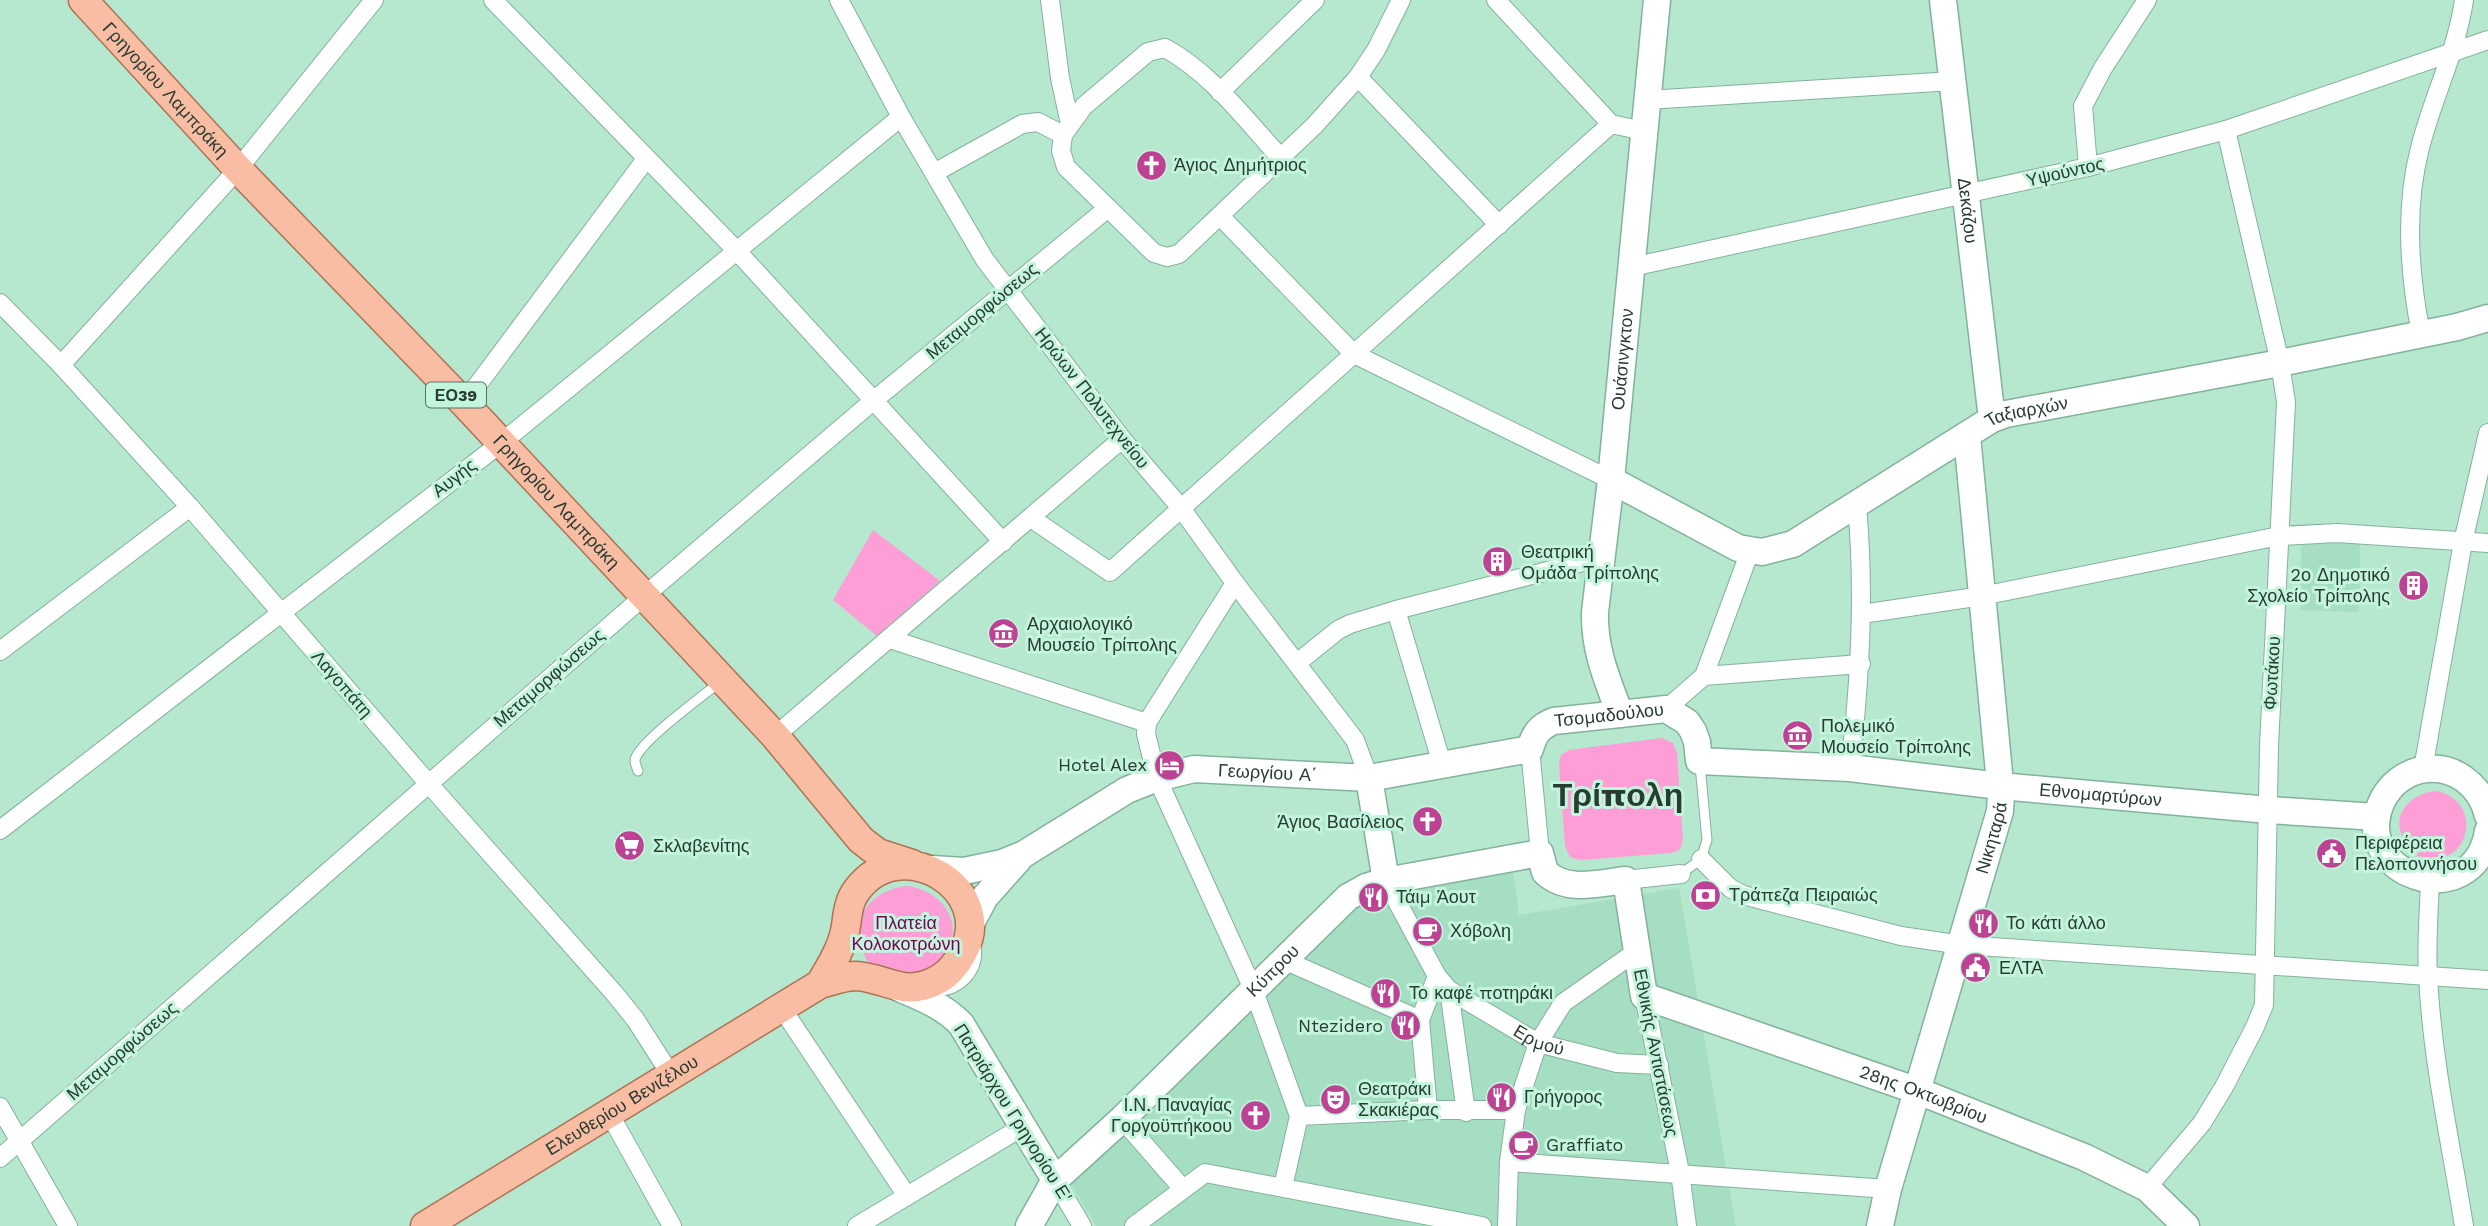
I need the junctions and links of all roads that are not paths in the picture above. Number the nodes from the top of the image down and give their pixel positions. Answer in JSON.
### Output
{"nodes":[{"id":1,"x":83,"y":0,"type":"edge"},
{"id":2,"x":374,"y":0,"type":"edge"},
{"id":3,"x":493,"y":0,"type":"edge"},
{"id":4,"x":839,"y":0,"type":"edge"},
{"id":5,"x":1050,"y":0,"type":"edge"},
{"id":6,"x":1315,"y":0,"type":"edge"},
{"id":7,"x":1401,"y":0,"type":"edge"},
{"id":8,"x":1496,"y":0,"type":"edge"},
{"id":9,"x":1657,"y":0,"type":"edge"},
{"id":10,"x":1943,"y":0,"type":"edge"},
{"id":11,"x":2464,"y":0,"type":"edge"},
{"id":12,"x":2138,"y":5,"type":"edge"},
{"id":13,"x":2488,"y":40,"type":"edge"},
{"id":14,"x":2453,"y":52,"type":"junction"},
{"id":15,"x":1358,"y":77,"type":"junction"},
{"id":16,"x":1953,"y":81,"type":"junction"},
{"id":17,"x":1220,"y":92,"type":"junction"},
{"id":18,"x":1647,"y":100,"type":"junction"},
{"id":19,"x":901,"y":117,"type":"junction"},
{"id":20,"x":1611,"y":124,"type":"junction"},
{"id":21,"x":1066,"y":130,"type":"junction"},
{"id":22,"x":2226,"y":130,"type":"junction"},
{"id":23,"x":1644,"y":131,"type":"junction"},
{"id":24,"x":1280,"y":157,"type":"junction"},
{"id":25,"x":646,"y":159,"type":"junction"},
{"id":26,"x":2088,"y":167,"type":"junction"},
{"id":27,"x":238,"y":169,"type":"junction"},
{"id":28,"x":934,"y":173,"type":"junction"},
{"id":29,"x":1966,"y":195,"type":"junction"},
{"id":30,"x":1108,"y":208,"type":"junction"},
{"id":31,"x":1220,"y":216,"type":"junction"},
{"id":32,"x":1499,"y":225,"type":"junction"},
{"id":33,"x":736,"y":250,"type":"junction"},
{"id":34,"x":1632,"y":267,"type":"junction"},
{"id":35,"x":1008,"y":289,"type":"junction"},
{"id":36,"x":0,"y":303,"type":"edge"},
{"id":37,"x":2488,"y":318,"type":"edge"},
{"id":38,"x":2421,"y":334,"type":"junction"},
{"id":39,"x":1353,"y":354,"type":"junction"},
{"id":40,"x":2280,"y":363,"type":"junction"},
{"id":41,"x":61,"y":366,"type":"junction"},
{"id":42,"x":873,"y":401,"type":"junction"},
{"id":43,"x":464,"y":403,"type":"junction"},
{"id":44,"x":1992,"y":419,"type":"junction"},
{"id":45,"x":2488,"y":433,"type":"edge"},
{"id":46,"x":1967,"y":436,"type":"junction"},
{"id":47,"x":1122,"y":439,"type":"junction"},
{"id":48,"x":501,"y":443,"type":"junction"},
{"id":49,"x":1611,"y":480,"type":"junction"},
{"id":50,"x":1857,"y":506,"type":"junction"},
{"id":51,"x":191,"y":507,"type":"junction"},
{"id":52,"x":1181,"y":508,"type":"junction"},
{"id":53,"x":1031,"y":518,"type":"junction"},
{"id":54,"x":2279,"y":537,"type":"junction"},
{"id":55,"x":1003,"y":542,"type":"junction"},
{"id":56,"x":2463,"y":542,"type":"junction"},
{"id":57,"x":2488,"y":543,"type":"edge"},
{"id":58,"x":1750,"y":551,"type":"junction"},
{"id":59,"x":1602,"y":557,"type":"junction"},
{"id":60,"x":1235,"y":583,"type":"junction"},
{"id":61,"x":1982,"y":596,"type":"junction"},
{"id":62,"x":643,"y":597,"type":"junction"},
{"id":63,"x":1396,"y":610,"type":"junction"},
{"id":64,"x":280,"y":613,"type":"junction"},
{"id":65,"x":1862,"y":614,"type":"junction"},
{"id":66,"x":890,"y":639,"type":"junction"},
{"id":67,"x":0,"y":650,"type":"edge"},
{"id":68,"x":1297,"y":663,"type":"junction"},
{"id":69,"x":1861,"y":664,"type":"junction"},
{"id":70,"x":1704,"y":676,"type":"junction"},
{"id":71,"x":722,"y":680,"type":"junction"},
{"id":72,"x":1666,"y":709,"type":"junction"},
{"id":73,"x":1620,"y":714,"type":"junction"},
{"id":74,"x":1147,"y":723,"type":"junction"},
{"id":75,"x":775,"y":736,"type":"junction"},
{"id":76,"x":1530,"y":749,"type":"junction"},
{"id":77,"x":1699,"y":761,"type":"junction"},
{"id":78,"x":1442,"y":764,"type":"junction"},
{"id":79,"x":1850,"y":768,"type":"junction"},
{"id":80,"x":2423,"y":769,"type":"junction"},
{"id":81,"x":638,"y":771,"type":"dead end"},
{"id":82,"x":1157,"y":778,"type":"junction"},
{"id":83,"x":1368,"y":778,"type":"junction"},
{"id":84,"x":428,"y":783,"type":"junction"},
{"id":85,"x":2000,"y":786,"type":"junction"},
{"id":86,"x":2269,"y":810,"type":"junction"},
{"id":87,"x":2488,"y":816,"type":"edge"},
{"id":88,"x":2378,"y":817,"type":"junction"},
{"id":89,"x":849,"y":828,"type":"junction"},
{"id":90,"x":0,"y":830,"type":"edge"},
{"id":91,"x":2488,"y":831,"type":"edge"},
{"id":92,"x":1540,"y":852,"type":"junction"},
{"id":93,"x":1024,"y":854,"type":"junction"},
{"id":94,"x":1701,"y":859,"type":"junction"},
{"id":95,"x":922,"y":867,"type":"junction"},
{"id":96,"x":1681,"y":874,"type":"joint"},
{"id":97,"x":1626,"y":880,"type":"junction"},
{"id":98,"x":2430,"y":880,"type":"junction"},
{"id":99,"x":1386,"y":881,"type":"junction"},
{"id":100,"x":856,"y":891,"type":"junction"},
{"id":101,"x":969,"y":929,"type":"junction"},
{"id":102,"x":845,"y":931,"type":"junction"},
{"id":103,"x":1962,"y":945,"type":"junction"},
{"id":104,"x":1637,"y":951,"type":"junction"},
{"id":105,"x":1284,"y":960,"type":"junction"},
{"id":106,"x":2264,"y":965,"type":"junction"},
{"id":107,"x":1437,"y":976,"type":"junction"},
{"id":108,"x":2428,"y":978,"type":"junction"},
{"id":109,"x":2488,"y":980,"type":"edge"},
{"id":110,"x":820,"y":984,"type":"junction"},
{"id":111,"x":900,"y":986,"type":"junction"},
{"id":112,"x":1449,"y":990,"type":"junction"},
{"id":113,"x":1254,"y":991,"type":"junction"},
{"id":114,"x":1644,"y":996,"type":"junction"},
{"id":115,"x":781,"y":1007,"type":"junction"},
{"id":116,"x":1420,"y":1020,"type":"junction"},
{"id":117,"x":1538,"y":1043,"type":"junction"},
{"id":118,"x":1659,"y":1065,"type":"junction"},
{"id":119,"x":671,"y":1075,"type":"junction"},
{"id":120,"x":1917,"y":1091,"type":"junction"},
{"id":121,"x":0,"y":1107,"type":"edge"},
{"id":122,"x":1428,"y":1110,"type":"junction"},
{"id":123,"x":1516,"y":1110,"type":"junction"},
{"id":124,"x":1466,"y":1111,"type":"junction"},
{"id":125,"x":609,"y":1113,"type":"junction"},
{"id":126,"x":1299,"y":1116,"type":"junction"},
{"id":127,"x":1122,"y":1119,"type":"junction"},
{"id":128,"x":1024,"y":1126,"type":"junction"},
{"id":129,"x":19,"y":1142,"type":"junction"},
{"id":130,"x":0,"y":1158,"type":"edge"},
{"id":131,"x":1509,"y":1162,"type":"junction"},
{"id":132,"x":1680,"y":1172,"type":"junction"},
{"id":133,"x":1055,"y":1180,"type":"junction"},
{"id":134,"x":1283,"y":1187,"type":"junction"},
{"id":135,"x":2147,"y":1188,"type":"junction"},
{"id":136,"x":1183,"y":1189,"type":"junction"},
{"id":137,"x":1888,"y":1189,"type":"junction"},
{"id":138,"x":906,"y":1196,"type":"junction"},
{"id":139,"x":68,"y":1226,"type":"edge"},
{"id":140,"x":425,"y":1226,"type":"edge"},
{"id":141,"x":672,"y":1226,"type":"edge"},
{"id":142,"x":857,"y":1226,"type":"edge"},
{"id":143,"x":1029,"y":1226,"type":"edge"},
{"id":144,"x":1082,"y":1226,"type":"edge"},
{"id":145,"x":1134,"y":1226,"type":"edge"},
{"id":146,"x":1482,"y":1226,"type":"edge"},
{"id":147,"x":1507,"y":1226,"type":"edge"},
{"id":148,"x":1687,"y":1226,"type":"edge"},
{"id":149,"x":1880,"y":1226,"type":"edge"},
{"id":150,"x":2186,"y":1226,"type":"edge"},
{"id":151,"x":2464,"y":1226,"type":"edge"}],
"edges":[{"from":1,"to":27,"type":"main road","name":"Γρηγορίου Λαμπράκη","number":"ΕΟ39"},
{"from":2,"to":27,"type":"street"},
{"from":3,"to":25,"type":"street"},
{"from":4,"to":19,"type":"street","name":"Ηρώων Πολυτεχνείου"},
{"from":5,"to":21,"type":"street"},
{"from":6,"to":17,"type":"street"},
{"from":7,"to":15,"type":"street"},
{"from":8,"to":20,"type":"street"},
{"from":9,"to":18,"type":"main road","name":"Ουάσινγκτον"},
{"from":10,"to":16,"type":"main road","name":"Δεκάζου"},
{"from":11,"to":14,"type":"street"},
{"from":12,"to":26,"type":"street"},
{"from":13,"to":14,"type":"street","name":"Υψούντος"},
{"from":14,"to":22,"type":"street","name":"Υψούντος"},
{"from":14,"to":38,"type":"street"},
{"from":15,"to":24,"type":"street"},
{"from":15,"to":32,"type":"street"},
{"from":16,"to":18,"type":"street"},
{"from":16,"to":29,"type":"main road","name":"Δεκάζου"},
{"from":17,"to":21,"type":"street"},
{"from":17,"to":24,"type":"street"},
{"from":18,"to":23,"type":"main road","name":"Ουάσινγκτον"},
{"from":19,"to":28,"type":"street","name":"Ηρώων Πολυτεχνείου"},
{"from":19,"to":33,"type":"street","name":"Αυγής"},
{"from":20,"to":23,"type":"street"},
{"from":20,"to":32,"type":"street"},
{"from":21,"to":28,"type":"street"},
{"from":21,"to":30,"type":"street"},
{"from":22,"to":26,"type":"street","name":"Υψούντος"},
{"from":22,"to":40,"type":"street","name":"Φωτάκου"},
{"from":23,"to":34,"type":"main road","name":"Ουάσινγκτον"},
{"from":24,"to":31,"type":"street"},
{"from":25,"to":33,"type":"street"},
{"from":25,"to":43,"type":"street"},
{"from":26,"to":29,"type":"street","name":"Υψούντος"},
{"from":27,"to":41,"type":"street"},
{"from":27,"to":43,"type":"main road","name":"Γρηγορίου Λαμπράκη","number":"ΕΟ39"},
{"from":28,"to":35,"type":"street","name":"Ηρώων Πολυτεχνείου"},
{"from":29,"to":34,"type":"street","name":"Υψούντος"},
{"from":29,"to":44,"type":"main road","name":"Δεκάζου"},
{"from":30,"to":31,"type":"street"},
{"from":30,"to":35,"type":"street","name":"Μεταμορφώσεως"},
{"from":31,"to":39,"type":"street"},
{"from":32,"to":39,"type":"street"},
{"from":33,"to":42,"type":"street"},
{"from":33,"to":48,"type":"street","name":"Αυγής"},
{"from":34,"to":49,"type":"main road","name":"Ουάσινγκτον"},
{"from":35,"to":42,"type":"street","name":"Μεταμορφώσεως"},
{"from":35,"to":47,"type":"street","name":"Ηρώων Πολυτεχνείου"},
{"from":36,"to":41,"type":"street","name":"Λαγοπάτη"},
{"from":37,"to":38,"type":"main road","name":"Ταξιαρχών"},
{"from":38,"to":40,"type":"main road","name":"Ταξιαρχών"},
{"from":39,"to":49,"type":"street"},
{"from":39,"to":52,"type":"street"},
{"from":40,"to":44,"type":"main road","name":"Ταξιαρχών"},
{"from":40,"to":54,"type":"street","name":"Φωτάκου"},
{"from":41,"to":51,"type":"street","name":"Λαγοπάτη"},
{"from":42,"to":55,"type":"street"},
{"from":42,"to":62,"type":"street","name":"Μεταμορφώσεως"},
{"from":43,"to":48,"type":"main road","name":"Γρηγορίου Λαμπράκη","number":"ΕΟ39"},
{"from":44,"to":46,"type":"main road","name":"Ταξιαρχών"},
{"from":45,"to":56,"type":"street"},
{"from":46,"to":50,"type":"main road","name":"Ταξιαρχών"},
{"from":46,"to":61,"type":"main road","name":"Νικηταρά"},
{"from":47,"to":52,"type":"street","name":"Ηρώων Πολυτεχνείου"},
{"from":47,"to":53,"type":"street"},
{"from":48,"to":62,"type":"main road","name":"Γρηγορίου Λαμπράκη","number":"ΕΟ39"},
{"from":48,"to":64,"type":"street","name":"Αυγής"},
{"from":49,"to":58,"type":"main road","name":"Ταξιαρχών"},
{"from":49,"to":59,"type":"main road","name":"Ουάσινγκτον"},
{"from":50,"to":58,"type":"main road","name":"Ταξιαρχών"},
{"from":50,"to":65,"type":"street"},
{"from":51,"to":64,"type":"street","name":"Λαγοπάτη"},
{"from":51,"to":67,"type":"street"},
{"from":52,"to":53,"type":"street"},
{"from":52,"to":60,"type":"street","name":"Ηρώων Πολυτεχνείου"},
{"from":53,"to":55,"type":"street"},
{"from":54,"to":56,"type":"street"},
{"from":54,"to":61,"type":"street"},
{"from":54,"to":86,"type":"street","name":"Φωτάκου"},
{"from":55,"to":66,"type":"street"},
{"from":56,"to":57,"type":"street"},
{"from":56,"to":80,"type":"street"},
{"from":58,"to":70,"type":"street"},
{"from":59,"to":63,"type":"street"},
{"from":59,"to":73,"type":"main road","name":"Ουάσινγκτον"},
{"from":60,"to":68,"type":"street","name":"Ηρώων Πολυτεχνείου"},
{"from":60,"to":74,"type":"street"},
{"from":61,"to":65,"type":"street"},
{"from":61,"to":85,"type":"main road","name":"Νικηταρά"},
{"from":62,"to":71,"type":"main road","name":"Γρηγορίου Λαμπράκη","number":"ΕΟ39"},
{"from":62,"to":84,"type":"street","name":"Μεταμορφώσεως"},
{"from":63,"to":68,"type":"street"},
{"from":63,"to":78,"type":"street"},
{"from":64,"to":84,"type":"street","name":"Λαγοπάτη"},
{"from":64,"to":90,"type":"street","name":"Αυγής"},
{"from":65,"to":69,"type":"street"},
{"from":66,"to":74,"type":"street"},
{"from":66,"to":75,"type":"street"},
{"from":68,"to":83,"type":"street","name":"Ηρώων Πολυτεχνείου"},
{"from":69,"to":70,"type":"street"},
{"from":69,"to":79,"type":"street"},
{"from":70,"to":72,"type":"street"},
{"from":71,"to":75,"type":"main road","name":"Γρηγορίου Λαμπράκη","number":"ΕΟ39"},
{"from":71,"to":81,"type":"lane"},
{"from":72,"to":73,"type":"main road","name":"Τσομαδούλου"},
{"from":72,"to":77,"type":"main road","name":"Τσομαδούλου"},
{"from":73,"to":76,"type":"main road","name":"Τσομαδούλου"},
{"from":74,"to":82,"type":"street"},
{"from":75,"to":89,"type":"main road","name":"Γρηγορίου Λαμπράκη","number":"ΕΟ39"},
{"from":76,"to":78,"type":"main road","name":"Γεωργίου Α΄"},
{"from":76,"to":92,"type":"street"},
{"from":77,"to":79,"type":"main road","name":"Εθνομαρτύρων"},
{"from":77,"to":94,"type":"lane","name":"Τσομαδούλου"},
{"from":78,"to":83,"type":"main road","name":"Γεωργίου Α΄"},
{"from":79,"to":85,"type":"main road","name":"Εθνομαρτύρων"},
{"from":80,"to":87,"type":"main road"},
{"from":80,"to":88,"type":"main road"},
{"from":82,"to":83,"type":"main road","name":"Γεωργίου Α΄"},
{"from":82,"to":93,"type":"main road","name":"Γεωργίου Α΄"},
{"from":82,"to":113,"type":"street"},
{"from":83,"to":99,"type":"main road"},
{"from":84,"to":119,"type":"street","name":"Λαγοπάτη"},
{"from":84,"to":129,"type":"street","name":"Μεταμορφώσεως"},
{"from":85,"to":86,"type":"main road","name":"Εθνομαρτύρων"},
{"from":85,"to":103,"type":"main road","name":"Νικηταρά"},
{"from":86,"to":88,"type":"main road","name":"Εθνομαρτύρων"},
{"from":86,"to":106,"type":"street","name":"Φωτάκου"},
{"from":88,"to":98,"type":"main road"},
{"from":89,"to":95,"type":"main road","name":"Γρηγορίου Λαμπράκη","number":"ΕΟ39"},
{"from":89,"to":100,"type":"main road","name":"Γρηγορίου Λαμπράκη","number":"ΕΟ39"},
{"from":91,"to":98,"type":"main road"},
{"from":92,"to":97,"type":"main road"},
{"from":92,"to":99,"type":"main road","name":"Κύπρου"},
{"from":93,"to":95,"type":"main road","name":"Γεωργίου Α΄"},
{"from":93,"to":101,"type":"main road","name":"Γεωργίου Α΄"},
{"from":94,"to":96,"type":"lane"},
{"from":94,"to":103,"type":"street"},
{"from":95,"to":100,"type":"main road"},
{"from":95,"to":101,"type":"main road"},
{"from":96,"to":97,"type":"street"},
{"from":97,"to":104,"type":"main road","name":"Εθνικής Αντιστάσεως"},
{"from":98,"to":108,"type":"street"},
{"from":99,"to":105,"type":"main road","name":"Κύπρου"},
{"from":99,"to":107,"type":"street","name":"Ερμού"},
{"from":100,"to":102,"type":"main road"},
{"from":101,"to":111,"type":"main road"},
{"from":102,"to":110,"type":"main road"},
{"from":102,"to":111,"type":"main road"},
{"from":103,"to":106,"type":"street"},
{"from":103,"to":120,"type":"main road","name":"Νικηταρά"},
{"from":104,"to":114,"type":"main road","name":"Εθνικής Αντιστάσεως"},
{"from":104,"to":117,"type":"street"},
{"from":105,"to":113,"type":"main road","name":"Κύπρου"},
{"from":105,"to":116,"type":"street"},
{"from":106,"to":108,"type":"street"},
{"from":106,"to":135,"type":"street","name":"Φωτάκου"},
{"from":107,"to":112,"type":"street","name":"Ερμού"},
{"from":107,"to":116,"type":"street"},
{"from":108,"to":109,"type":"street"},
{"from":108,"to":151,"type":"street"},
{"from":110,"to":111,"type":"main road"},
{"from":110,"to":115,"type":"main road","name":"Ελευθερίου Βενιζέλου"},
{"from":111,"to":128,"type":"main road","name":"Πατριάρχου Γρηγορίου Ε'"},
{"from":112,"to":117,"type":"street","name":"Ερμού"},
{"from":112,"to":124,"type":"street"},
{"from":113,"to":126,"type":"street"},
{"from":113,"to":127,"type":"main road","name":"Κύπρου"},
{"from":114,"to":118,"type":"street","name":"Εθνικής Αντιστάσεως"},
{"from":114,"to":120,"type":"main road","name":"28ης Οκτωβρίου"},
{"from":115,"to":119,"type":"main road","name":"Ελευθερίου Βενιζέλου"},
{"from":115,"to":138,"type":"street"},
{"from":116,"to":122,"type":"street"},
{"from":117,"to":118,"type":"street","name":"Ερμού"},
{"from":117,"to":123,"type":"street"},
{"from":118,"to":132,"type":"street","name":"Εθνικής Αντιστάσεως"},
{"from":119,"to":125,"type":"main road","name":"Ελευθερίου Βενιζέλου"},
{"from":120,"to":135,"type":"main road","name":"28ης Οκτωβρίου"},
{"from":120,"to":137,"type":"main road","name":"Νικηταρά"},
{"from":121,"to":129,"type":"street"},
{"from":122,"to":124,"type":"street"},
{"from":122,"to":126,"type":"street"},
{"from":123,"to":124,"type":"street"},
{"from":123,"to":131,"type":"street"},
{"from":125,"to":140,"type":"main road","name":"Ελευθερίου Βενιζέλου"},
{"from":125,"to":141,"type":"street"},
{"from":126,"to":134,"type":"street"},
{"from":127,"to":133,"type":"main road","name":"Κύπρου"},
{"from":127,"to":136,"type":"street"},
{"from":128,"to":133,"type":"main road","name":"Πατριάρχου Γρηγορίου Ε'"},
{"from":128,"to":138,"type":"street"},
{"from":129,"to":130,"type":"street","name":"Μεταμορφώσεως"},
{"from":129,"to":139,"type":"street"},
{"from":131,"to":132,"type":"street"},
{"from":131,"to":147,"type":"street"},
{"from":132,"to":137,"type":"street"},
{"from":132,"to":148,"type":"street","name":"Εθνικής Αντιστάσεως"},
{"from":133,"to":143,"type":"main road","name":"Κύπρου"},
{"from":133,"to":144,"type":"street","name":"Πατριάρχου Γρηγορίου Ε'"},
{"from":134,"to":136,"type":"street"},
{"from":134,"to":146,"type":"street"},
{"from":135,"to":150,"type":"main road","name":"28ης Οκτωβρίου"},
{"from":136,"to":145,"type":"street"},
{"from":137,"to":149,"type":"main road","name":"Νικηταρά"},
{"from":138,"to":142,"type":"street"}]}
